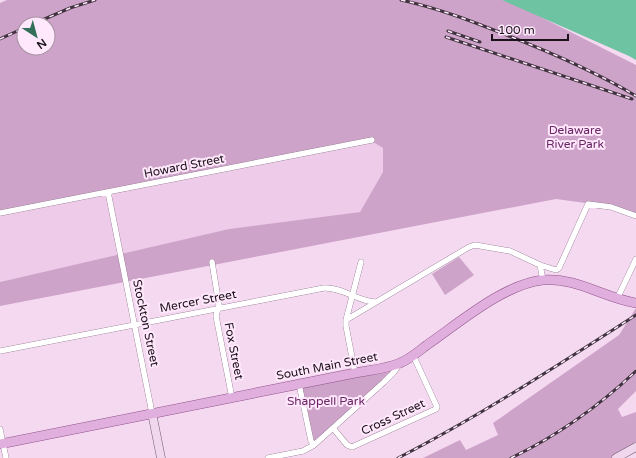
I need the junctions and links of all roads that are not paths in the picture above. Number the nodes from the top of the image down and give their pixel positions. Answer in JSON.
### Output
{"nodes":[{"id":1,"x":372,"y":140,"type":"dead end"},
{"id":2,"x":108,"y":192,"type":"junction"},
{"id":3,"x":0,"y":213,"type":"edge"},
{"id":4,"x":636,"y":216,"type":"edge"},
{"id":5,"x":636,"y":259,"type":"edge"},
{"id":6,"x":212,"y":262,"type":"dead end"},
{"id":7,"x":361,"y":262,"type":"dead end"},
{"id":8,"x":540,"y":265,"type":"junction"},
{"id":9,"x":543,"y":280,"type":"junction"},
{"id":10,"x":352,"y":295,"type":"junction"},
{"id":11,"x":617,"y":299,"type":"junction"},
{"id":12,"x":375,"y":302,"type":"junction"},
{"id":13,"x":634,"y":302,"type":"edge"},
{"id":14,"x":219,"y":308,"type":"junction"},
{"id":15,"x":346,"y":320,"type":"junction"},
{"id":16,"x":134,"y":325,"type":"junction"},
{"id":17,"x":0,"y":351,"type":"edge"},
{"id":18,"x":413,"y":355,"type":"junction"},
{"id":19,"x":400,"y":363,"type":"junction"},
{"id":20,"x":356,"y":373,"type":"junction"},
{"id":21,"x":299,"y":384,"type":"junction"},
{"id":22,"x":232,"y":398,"type":"junction"},
{"id":23,"x":152,"y":413,"type":"junction"},
{"id":24,"x":333,"y":428,"type":"junction"},
{"id":25,"x":0,"y":429,"type":"edge"},
{"id":26,"x":1,"y":443,"type":"edge"},
{"id":27,"x":314,"y":446,"type":"junction"},
{"id":28,"x":636,"y":447,"type":"edge"},
{"id":29,"x":6,"y":458,"type":"edge"},
{"id":30,"x":161,"y":458,"type":"edge"},
{"id":31,"x":268,"y":458,"type":"edge"},
{"id":32,"x":616,"y":458,"type":"edge"}],
"edges":[{"from":1,"to":2,"type":"street","name":"Howard Street"},
{"from":2,"to":3,"type":"street","name":"Howard Street"},
{"from":2,"to":16,"type":"street","name":"Stockton Street"},
{"from":4,"to":8,"type":"street"},
{"from":5,"to":11,"type":"street"},
{"from":6,"to":14,"type":"street","name":"Fox Street"},
{"from":7,"to":10,"type":"street"},
{"from":8,"to":9,"type":"street"},
{"from":8,"to":12,"type":"street"},
{"from":9,"to":11,"type":"main road","name":"South Main Street"},
{"from":9,"to":18,"type":"main road","name":"South Main Street"},
{"from":10,"to":12,"type":"street","name":"Mercer Street"},
{"from":10,"to":14,"type":"street","name":"Mercer Street"},
{"from":10,"to":15,"type":"street"},
{"from":11,"to":13,"type":"main road","name":"South Main Street"},
{"from":12,"to":15,"type":"street"},
{"from":14,"to":16,"type":"street","name":"Mercer Street"},
{"from":14,"to":22,"type":"street","name":"Fox Street"},
{"from":15,"to":20,"type":"street"},
{"from":16,"to":17,"type":"street","name":"Mercer Street"},
{"from":16,"to":23,"type":"street","name":"Stockton Street"},
{"from":18,"to":19,"type":"main road","name":"South Main Street"},
{"from":18,"to":24,"type":"street","name":"Cross Street"},
{"from":19,"to":20,"type":"main road","name":"South Main Street"},
{"from":19,"to":24,"type":"street"},
{"from":20,"to":21,"type":"main road","name":"South Main Street"},
{"from":21,"to":22,"type":"main road","name":"South Main Street"},
{"from":21,"to":27,"type":"street"},
{"from":22,"to":23,"type":"main road","name":"South Main Street"},
{"from":23,"to":26,"type":"main road","name":"South Main Street"},
{"from":23,"to":30,"type":"street","name":"Stockton Street"},
{"from":24,"to":27,"type":"street"},
{"from":25,"to":26,"type":"street"},
{"from":26,"to":29,"type":"street"},
{"from":27,"to":31,"type":"street"},
{"from":28,"to":32,"type":"street"}]}
